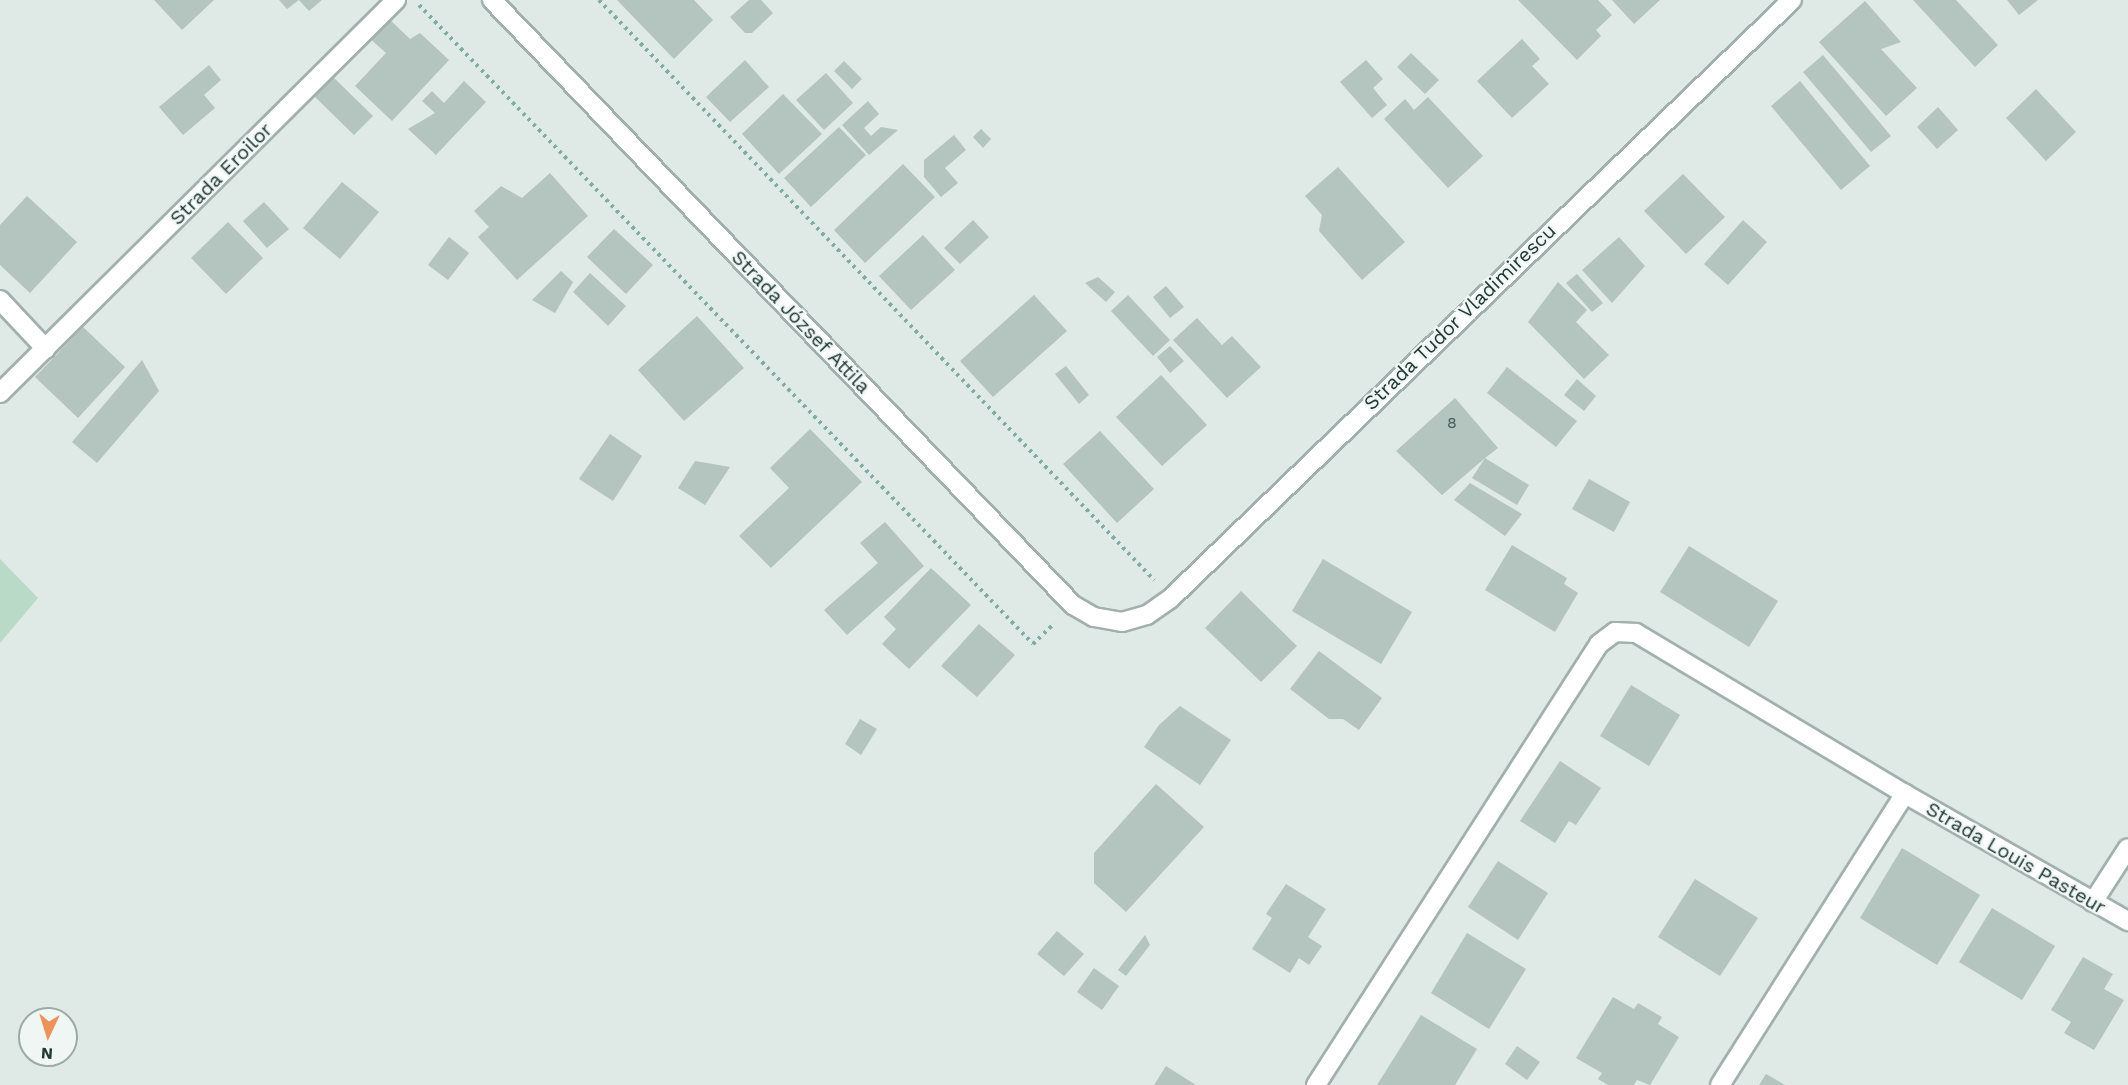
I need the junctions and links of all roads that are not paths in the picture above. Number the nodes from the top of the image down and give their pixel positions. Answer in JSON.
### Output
{"nodes":[{"id":1,"x":396,"y":0,"type":"edge"},
{"id":2,"x":493,"y":0,"type":"edge"},
{"id":3,"x":1792,"y":0,"type":"edge"},
{"id":4,"x":0,"y":300,"type":"edge"},
{"id":5,"x":46,"y":349,"type":"junction"},
{"id":6,"x":0,"y":393,"type":"edge"},
{"id":7,"x":1122,"y":622,"type":"joint"},
{"id":8,"x":1905,"y":794,"type":"junction"},
{"id":9,"x":2128,"y":848,"type":"edge"},
{"id":10,"x":2093,"y":902,"type":"junction"},
{"id":11,"x":2128,"y":921,"type":"edge"},
{"id":12,"x":1316,"y":1085,"type":"edge"},
{"id":13,"x":1720,"y":1085,"type":"edge"}],
"edges":[{"from":1,"to":5,"type":"street","name":"Strada Eroilor"},
{"from":2,"to":7,"type":"street","name":"Strada József Attila"},
{"from":3,"to":7,"type":"street","name":"Strada Tudor Vladimirescu"},
{"from":4,"to":5,"type":"street"},
{"from":5,"to":6,"type":"street","name":"Strada Eroilor"},
{"from":8,"to":10,"type":"street","name":"Strada Louis Pasteur"},
{"from":8,"to":12,"type":"street","name":"Strada Louis Pasteur"},
{"from":8,"to":13,"type":"street"},
{"from":9,"to":10,"type":"street"},
{"from":10,"to":11,"type":"street","name":"Strada Louis Pasteur"}]}
